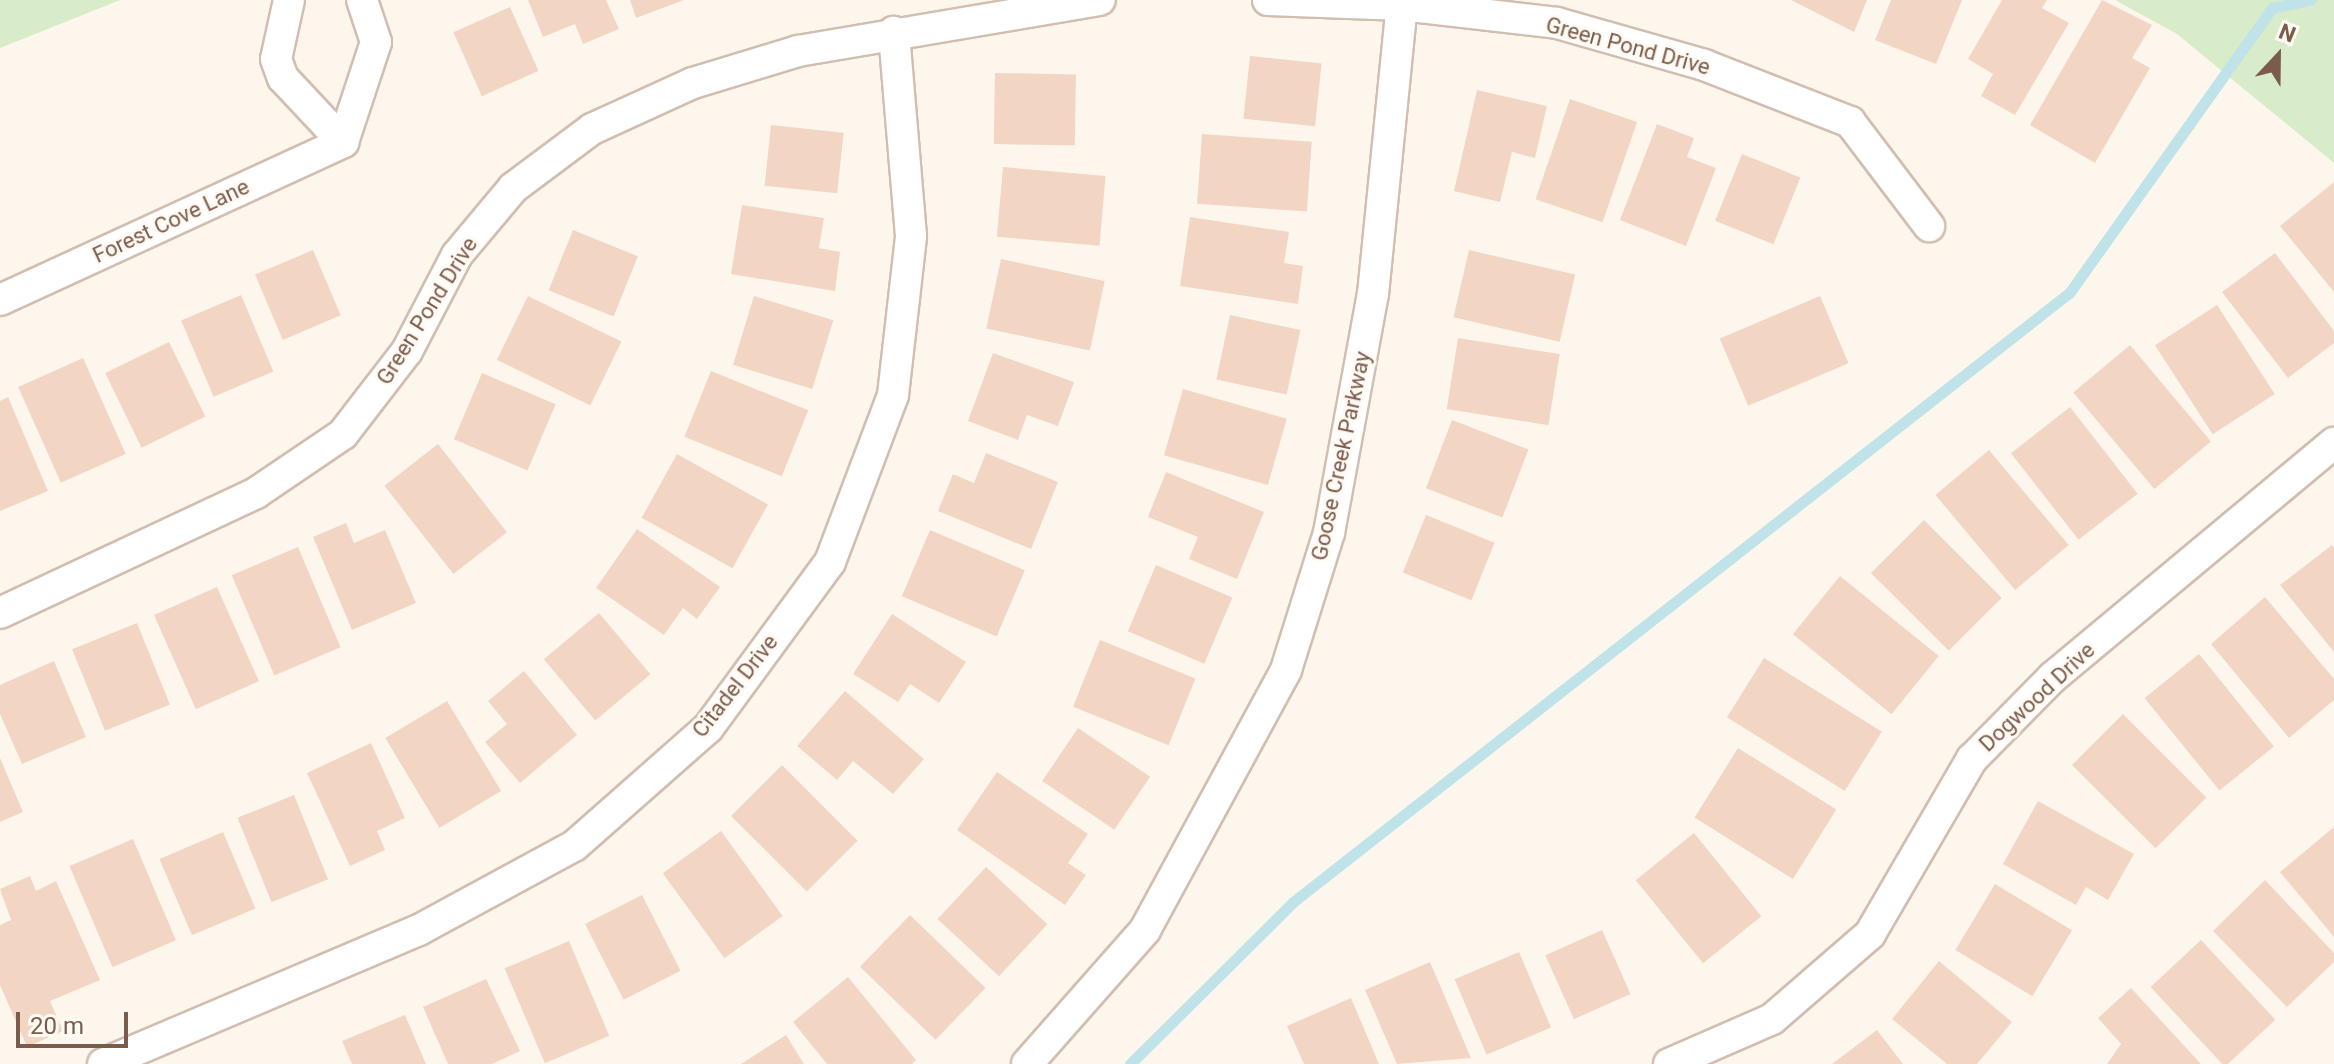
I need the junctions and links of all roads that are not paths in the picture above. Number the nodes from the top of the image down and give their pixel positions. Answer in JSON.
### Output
{"nodes":[{"id":1,"x":289,"y":0,"type":"edge"},
{"id":2,"x":362,"y":0,"type":"edge"},
{"id":3,"x":1100,"y":0,"type":"edge"},
{"id":4,"x":1268,"y":0,"type":"edge"},
{"id":5,"x":1402,"y":5,"type":"junction"},
{"id":6,"x":894,"y":32,"type":"junction"},
{"id":7,"x":343,"y":142,"type":"junction"},
{"id":8,"x":1929,"y":226,"type":"dead end"},
{"id":9,"x":0,"y":300,"type":"edge"},
{"id":10,"x":2334,"y":443,"type":"edge"},
{"id":11,"x":0,"y":613,"type":"edge"},
{"id":12,"x":103,"y":1064,"type":"edge"},
{"id":13,"x":1027,"y":1064,"type":"edge"},
{"id":14,"x":1669,"y":1064,"type":"edge"}],
"edges":[{"from":1,"to":7,"type":"street"},
{"from":2,"to":7,"type":"street"},
{"from":3,"to":6,"type":"street","name":"Green Pond Drive"},
{"from":4,"to":5,"type":"street","name":"Green Pond Drive"},
{"from":5,"to":8,"type":"street","name":"Green Pond Drive"},
{"from":5,"to":13,"type":"street","name":"Goose Creek Parkway"},
{"from":6,"to":11,"type":"street","name":"Green Pond Drive"},
{"from":6,"to":12,"type":"street","name":"Citadel Drive"},
{"from":7,"to":9,"type":"street","name":"Forest Cove Lane"},
{"from":10,"to":14,"type":"street","name":"Dogwood Drive"}]}
